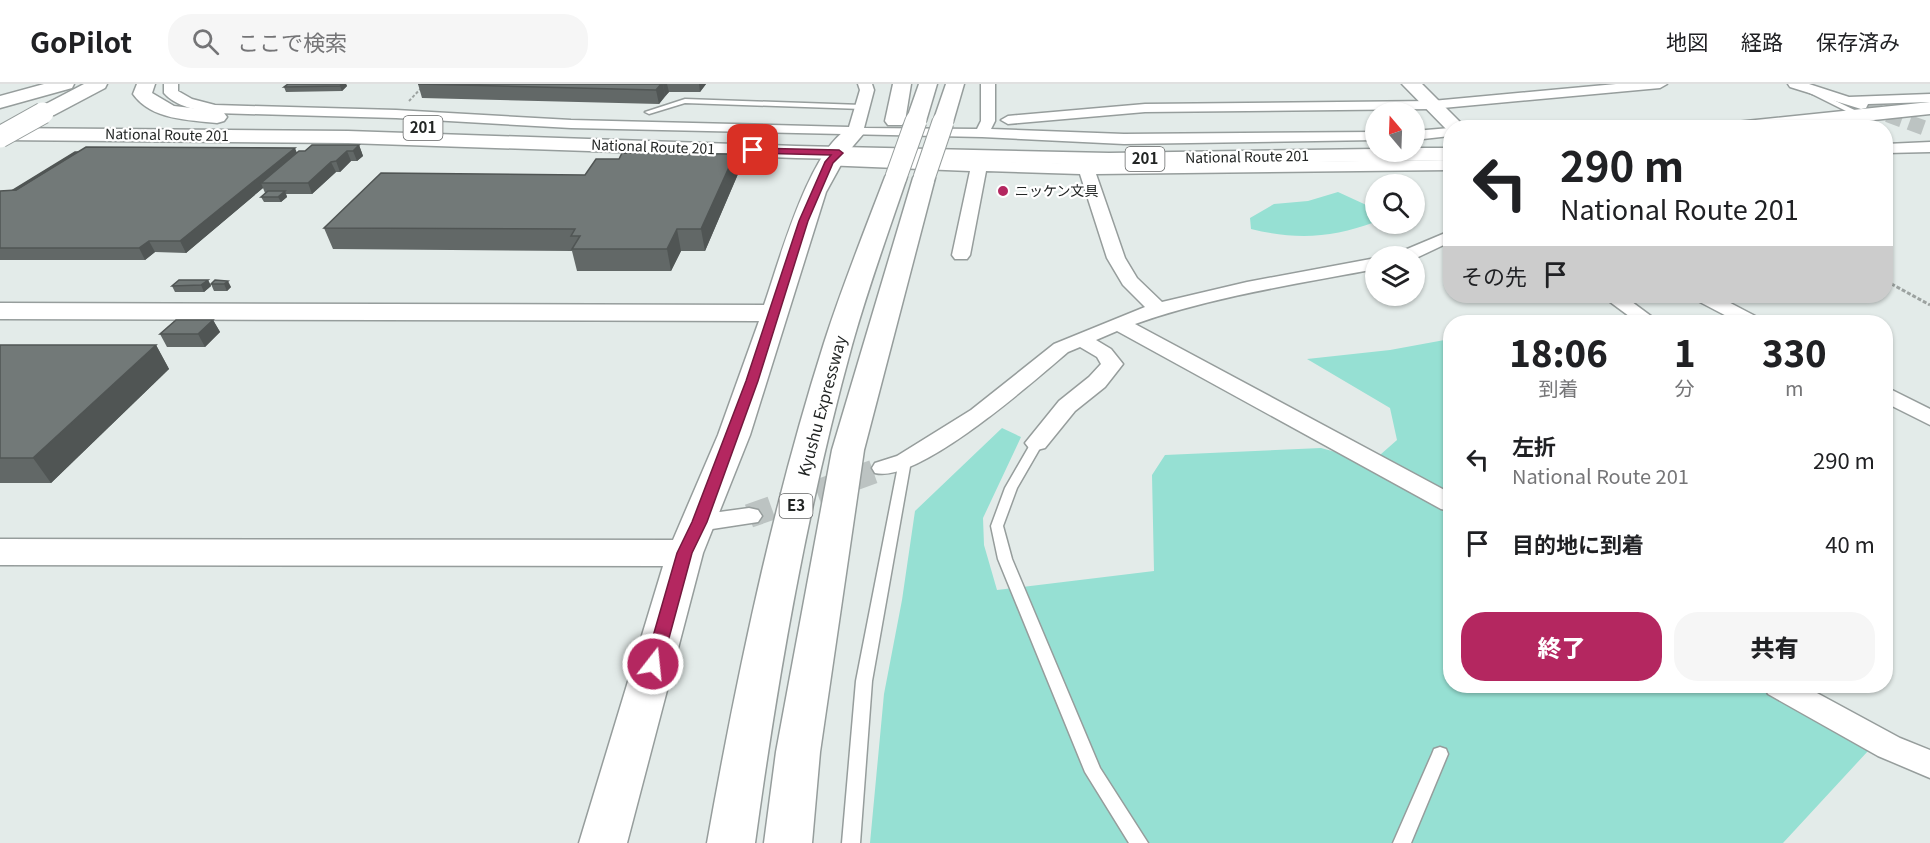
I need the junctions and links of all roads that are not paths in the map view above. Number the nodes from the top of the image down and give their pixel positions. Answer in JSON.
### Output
{"nodes":[{"id":1,"x":30,"y":84,"type":"edge"},
{"id":2,"x":65,"y":84,"type":"edge"},
{"id":3,"x":78,"y":84,"type":"edge"},
{"id":4,"x":98,"y":84,"type":"edge"},
{"id":5,"x":146,"y":84,"type":"edge"},
{"id":6,"x":171,"y":84,"type":"edge"},
{"id":7,"x":865,"y":84,"type":"edge"},
{"id":8,"x":902,"y":84,"type":"edge"},
{"id":9,"x":928,"y":84,"type":"edge"},
{"id":10,"x":955,"y":84,"type":"edge"},
{"id":11,"x":988,"y":84,"type":"edge"},
{"id":12,"x":1411,"y":84,"type":"edge"},
{"id":13,"x":1490,"y":84,"type":"edge"},
{"id":14,"x":1660,"y":84,"type":"edge"},
{"id":15,"x":1795,"y":84,"type":"edge"},
{"id":16,"x":0,"y":93,"type":"edge"},
{"id":17,"x":1509,"y":98,"type":"junction"},
{"id":18,"x":1930,"y":98,"type":"edge"},
{"id":19,"x":0,"y":102,"type":"edge"},
{"id":20,"x":1432,"y":105,"type":"junction"},
{"id":21,"x":862,"y":107,"type":"junction"},
{"id":22,"x":1858,"y":107,"type":"junction"},
{"id":23,"x":1930,"y":108,"type":"edge"},
{"id":24,"x":649,"y":112,"type":"dead end"},
{"id":25,"x":34,"y":113,"type":"junction"},
{"id":26,"x":1930,"y":115,"type":"edge"},
{"id":27,"x":1444,"y":120,"type":"edge"},
{"id":28,"x":1782,"y":120,"type":"edge"},
{"id":29,"x":1875,"y":120,"type":"edge"},
{"id":30,"x":0,"y":121,"type":"edge"},
{"id":31,"x":1930,"y":125,"type":"edge"},
{"id":32,"x":985,"y":127,"type":"junction"},
{"id":33,"x":0,"y":128,"type":"edge"},
{"id":34,"x":1893,"y":128,"type":"edge"},
{"id":35,"x":259,"y":130,"type":"junction"},
{"id":36,"x":1930,"y":131,"type":"edge"},
{"id":37,"x":1443,"y":134,"type":"edge"},
{"id":38,"x":1443,"y":134,"type":"edge"},
{"id":39,"x":1893,"y":134,"type":"edge"},
{"id":40,"x":1365,"y":136,"type":"edge"},
{"id":41,"x":1425,"y":136,"type":"edge"},
{"id":42,"x":0,"y":137,"type":"edge"},
{"id":43,"x":1425,"y":140,"type":"edge"},
{"id":44,"x":1365,"y":144,"type":"edge"},
{"id":45,"x":842,"y":147,"type":"junction"},
{"id":46,"x":1930,"y":147,"type":"edge"},
{"id":47,"x":1893,"y":149,"type":"edge"},
{"id":48,"x":1443,"y":154,"type":"edge"},
{"id":49,"x":1443,"y":165,"type":"edge"},
{"id":50,"x":979,"y":166,"type":"junction"},
{"id":51,"x":1086,"y":169,"type":"junction"},
{"id":52,"x":901,"y":178,"type":"junction"},
{"id":53,"x":1443,"y":239,"type":"edge"},
{"id":54,"x":1425,"y":247,"type":"edge"},
{"id":55,"x":961,"y":255,"type":"dead end"},
{"id":56,"x":1365,"y":265,"type":"edge"},
{"id":57,"x":1622,"y":303,"type":"edge"},
{"id":58,"x":1716,"y":303,"type":"edge"},
{"id":59,"x":1158,"y":309,"type":"junction"},
{"id":60,"x":0,"y":311,"type":"edge"},
{"id":61,"x":775,"y":313,"type":"junction"},
{"id":62,"x":1639,"y":315,"type":"edge"},
{"id":63,"x":1739,"y":315,"type":"edge"},
{"id":64,"x":1118,"y":323,"type":"junction"},
{"id":65,"x":1080,"y":339,"type":"junction"},
{"id":66,"x":1893,"y":398,"type":"edge"},
{"id":67,"x":1930,"y":418,"type":"edge"},
{"id":68,"x":1037,"y":443,"type":"joint"},
{"id":69,"x":895,"y":464,"type":"joint"},
{"id":70,"x":1443,"y":499,"type":"edge"},
{"id":71,"x":749,"y":516,"type":"tunnel mouth"},
{"id":72,"x":692,"y":537,"type":"junction"},
{"id":73,"x":0,"y":552,"type":"edge"},
{"id":74,"x":1792,"y":693,"type":"edge"},
{"id":75,"x":1440,"y":754,"type":"dead end"},
{"id":76,"x":1930,"y":764,"type":"edge"},
{"id":77,"x":603,"y":843,"type":"edge"},
{"id":78,"x":731,"y":843,"type":"edge"},
{"id":79,"x":788,"y":843,"type":"edge"},
{"id":80,"x":851,"y":843,"type":"edge"},
{"id":81,"x":1139,"y":843,"type":"edge"},
{"id":82,"x":1402,"y":843,"type":"edge"}],
"edges":[{"from":1,"to":16,"type":"main road"},
{"from":2,"to":19,"type":"main road"},
{"from":3,"to":25,"type":"main road"},
{"from":4,"to":25,"type":"main road"},
{"from":5,"to":35,"type":"main road"},
{"from":6,"to":45,"type":"street"},
{"from":7,"to":21,"type":"street"},
{"from":8,"to":52,"type":"main road"},
{"from":9,"to":52,"type":"main road","name":"Kyushu Expressway","number":"E3","bridge":true},
{"from":10,"to":52,"type":"main road","name":"Kyushu Expressway","number":"E3","bridge":true},
{"from":11,"to":32,"type":"street"},
{"from":12,"to":20,"type":"main road"},
{"from":13,"to":17,"type":"street"},
{"from":14,"to":17,"type":"street"},
{"from":15,"to":22,"type":"street"},
{"from":17,"to":20,"type":"street"},
{"from":18,"to":22,"type":"street"},
{"from":20,"to":27,"type":"main road"},
{"from":20,"to":32,"type":"street"},
{"from":21,"to":24,"type":"lane"},
{"from":21,"to":45,"type":"street"},
{"from":22,"to":23,"type":"main road"},
{"from":22,"to":28,"type":"main road"},
{"from":25,"to":33,"type":"main road"},
{"from":25,"to":42,"type":"main road","bridge":true},
{"from":26,"to":29,"type":"main road"},
{"from":30,"to":35,"type":"main road","name":"National Route 201","number":"201"},
{"from":31,"to":34,"type":"main road"},
{"from":32,"to":40,"type":"street"},
{"from":32,"to":45,"type":"street"},
{"from":35,"to":42,"type":"main road","name":"National Route 201","number":"201"},
{"from":35,"to":45,"type":"main road","name":"National Route 201","number":"201"},
{"from":36,"to":39,"type":"main road"},
{"from":37,"to":41,"type":"street"},
{"from":38,"to":43,"type":"main road"},
{"from":44,"to":45,"type":"main road","name":"National Route 201","number":"201"},
{"from":45,"to":48,"type":"main road","name":"National Route 201","number":"201"},
{"from":45,"to":50,"type":"street"},
{"from":45,"to":61,"type":"main road"},
{"from":46,"to":47,"type":"street"},
{"from":49,"to":51,"type":"street"},
{"from":50,"to":51,"type":"street"},
{"from":50,"to":55,"type":"street"},
{"from":51,"to":59,"type":"street"},
{"from":52,"to":78,"type":"main road","name":"Kyushu Expressway","number":"E3"},
{"from":52,"to":79,"type":"main road","name":"Kyushu Expressway","number":"E3"},
{"from":53,"to":54,"type":"street"},
{"from":56,"to":59,"type":"street"},
{"from":57,"to":62,"type":"street"},
{"from":58,"to":63,"type":"street"},
{"from":59,"to":64,"type":"street"},
{"from":60,"to":61,"type":"main road"},
{"from":61,"to":72,"type":"main road"},
{"from":64,"to":65,"type":"street"},
{"from":64,"to":70,"type":"street"},
{"from":65,"to":68,"type":"street"},
{"from":65,"to":69,"type":"street"},
{"from":66,"to":67,"type":"street"},
{"from":68,"to":81,"type":"lane"},
{"from":69,"to":80,"type":"lane"},
{"from":71,"to":72,"type":"street"},
{"from":72,"to":73,"type":"main road"},
{"from":72,"to":77,"type":"main road"},
{"from":74,"to":76,"type":"street"},
{"from":75,"to":82,"type":"lane"}]}
